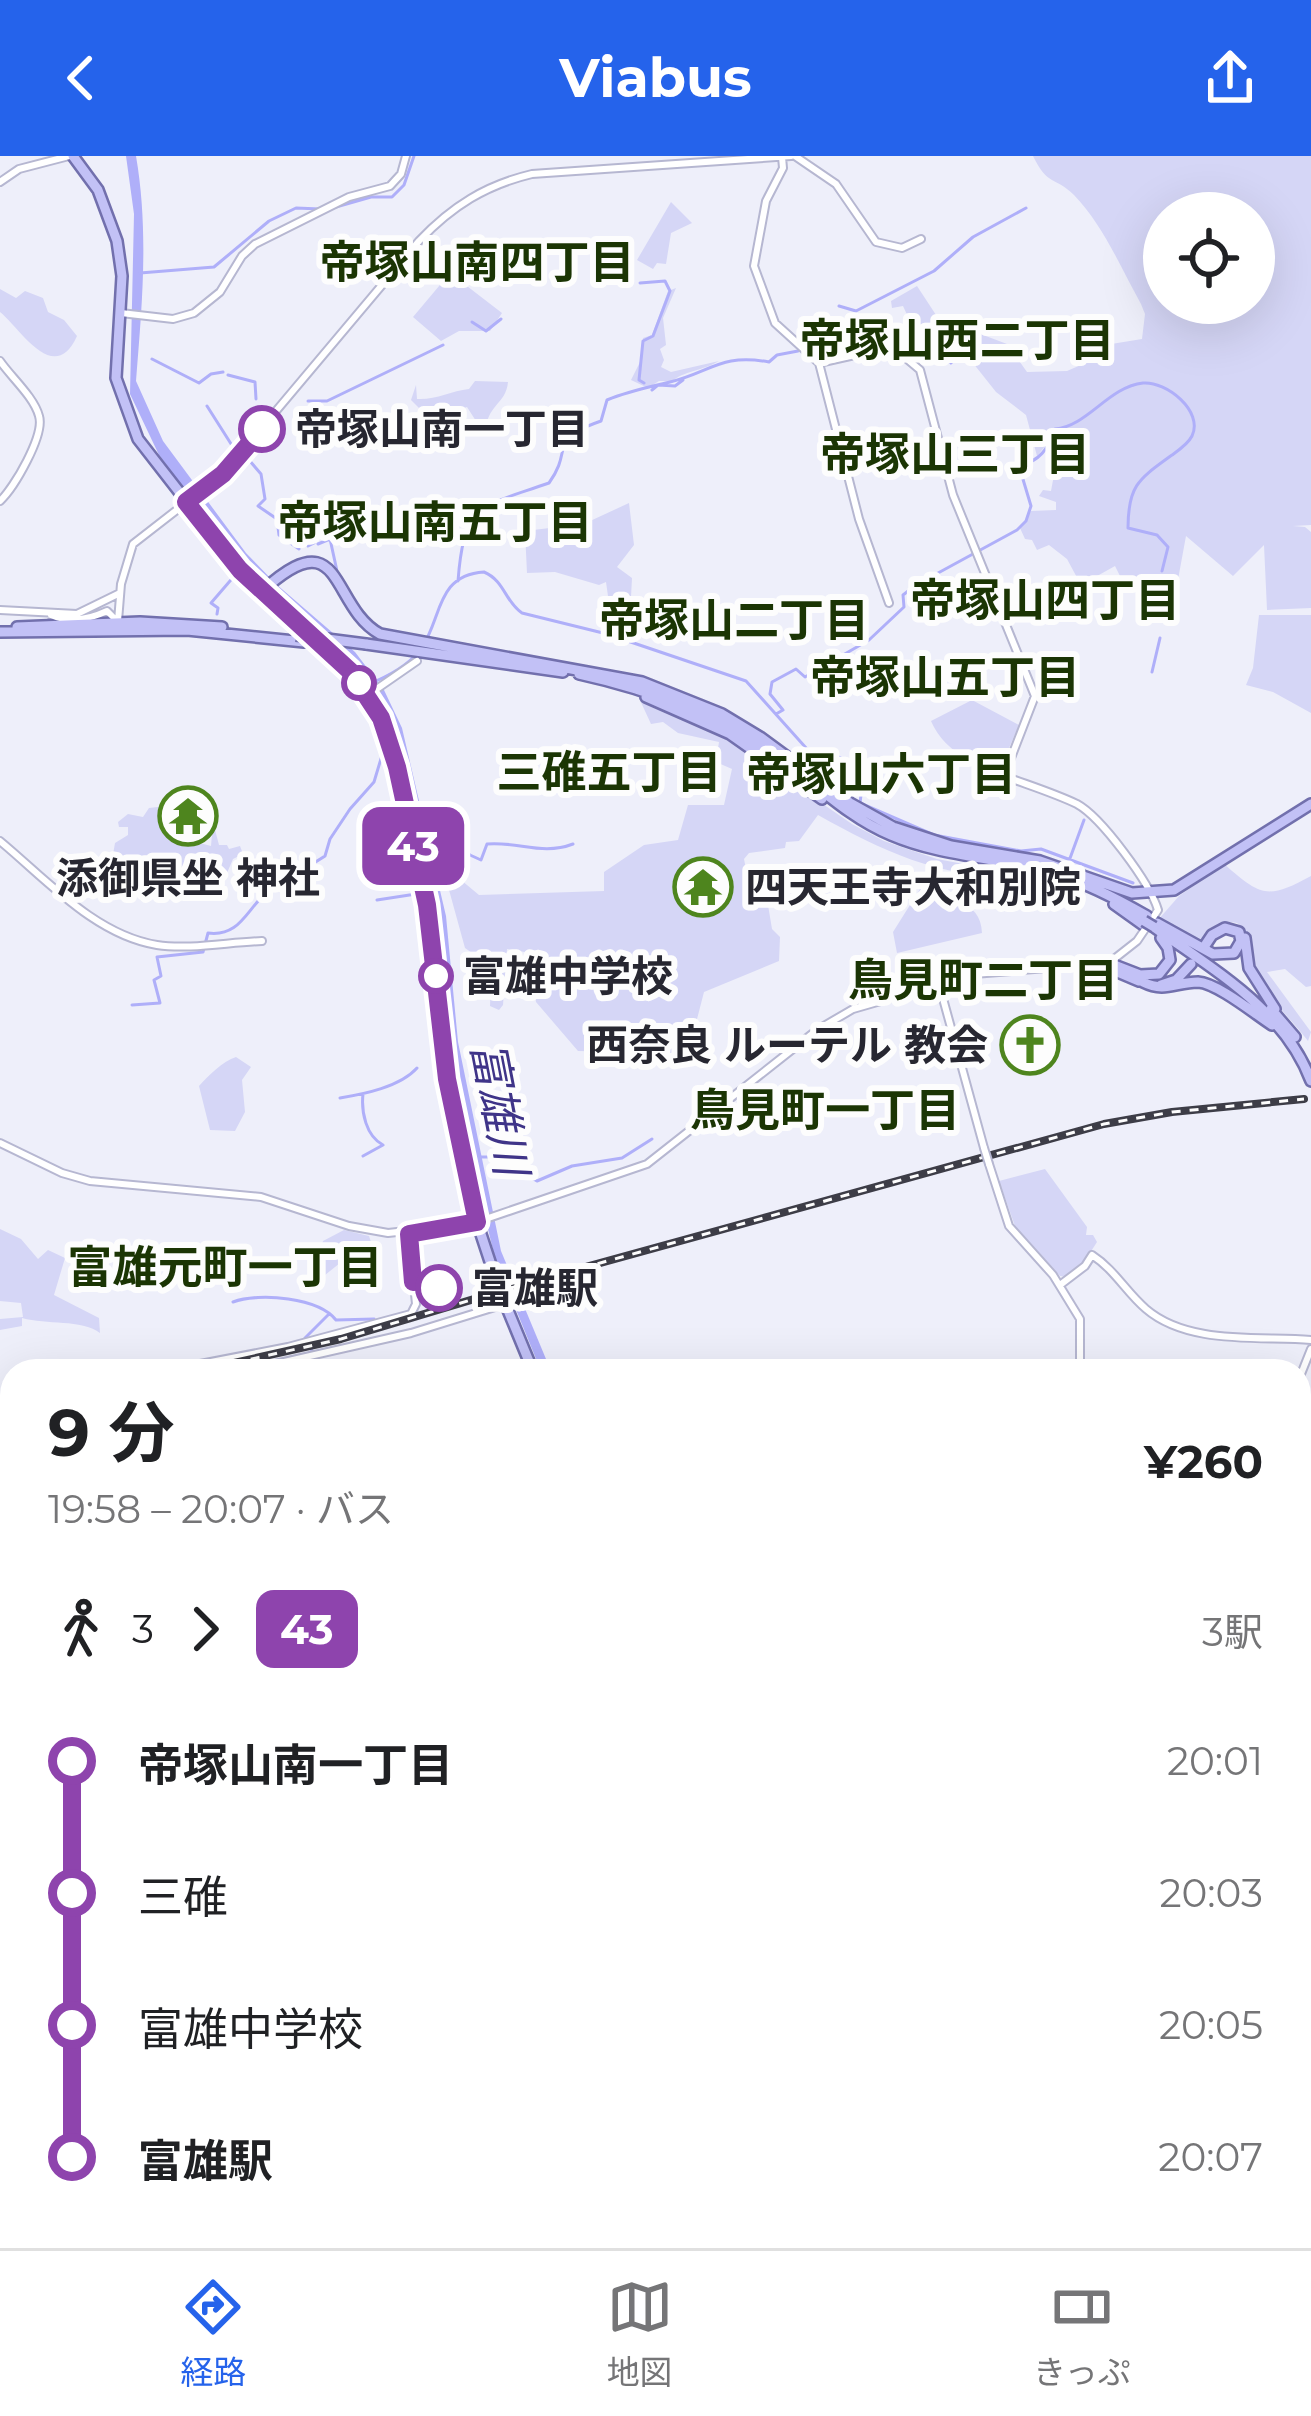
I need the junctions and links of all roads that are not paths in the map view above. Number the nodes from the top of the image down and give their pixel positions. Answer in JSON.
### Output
{"nodes":[{"id":1,"x":71,"y":156,"type":"edge"},
{"id":2,"x":406,"y":156,"type":"edge"},
{"id":3,"x":793,"y":156,"type":"edge"},
{"id":4,"x":782,"y":157,"type":"edge"},
{"id":5,"x":0,"y":182,"type":"edge"},
{"id":6,"x":921,"y":239,"type":"dead end"},
{"id":7,"x":125,"y":313,"type":"junction"},
{"id":8,"x":0,"y":361,"type":"edge"},
{"id":9,"x":819,"y":363,"type":"junction"},
{"id":10,"x":188,"y":500,"type":"junction"},
{"id":11,"x":0,"y":501,"type":"edge"},
{"id":12,"x":267,"y":586,"type":"junction"},
{"id":13,"x":120,"y":593,"type":"junction"},
{"id":14,"x":105,"y":599,"type":"junction"},
{"id":15,"x":890,"y":602,"type":"dead end"},
{"id":16,"x":118,"y":609,"type":"junction"},
{"id":17,"x":0,"y":610,"type":"edge"},
{"id":18,"x":48,"y":613,"type":"junction"},
{"id":19,"x":117,"y":627,"type":"junction"},
{"id":20,"x":0,"y":630,"type":"edge"},
{"id":21,"x":417,"y":661,"type":"dead end"},
{"id":22,"x":374,"y":690,"type":"junction"},
{"id":23,"x":1311,"y":804,"type":"edge"},
{"id":24,"x":0,"y":841,"type":"edge"},
{"id":25,"x":1037,"y":872,"type":"junction"},
{"id":26,"x":1154,"y":894,"type":"junction"},
{"id":27,"x":1149,"y":924,"type":"junction"},
{"id":28,"x":262,"y":941,"type":"dead end"},
{"id":29,"x":1128,"y":949,"type":"junction"},
{"id":30,"x":1109,"y":963,"type":"junction"},
{"id":31,"x":1190,"y":963,"type":"dead end"},
{"id":32,"x":1141,"y":979,"type":"junction"},
{"id":33,"x":939,"y":984,"type":"junction"},
{"id":34,"x":1282,"y":1020,"type":"junction"},
{"id":35,"x":1310,"y":1073,"type":"edge"},
{"id":36,"x":0,"y":1143,"type":"edge"},
{"id":37,"x":477,"y":1222,"type":"junction"},
{"id":38,"x":409,"y":1234,"type":"junction"},
{"id":39,"x":1060,"y":1285,"type":"junction"},
{"id":40,"x":505,"y":1304,"type":"junction"},
{"id":41,"x":1311,"y":1344,"type":"edge"},
{"id":42,"x":226,"y":1359,"type":"edge"},
{"id":43,"x":297,"y":1359,"type":"edge"},
{"id":44,"x":528,"y":1359,"type":"edge"},
{"id":45,"x":1081,"y":1359,"type":"edge"}],
"edges":[{"from":1,"to":5,"type":"street"},
{"from":1,"to":7,"type":"main road"},
{"from":2,"to":7,"type":"street"},
{"from":3,"to":4,"type":"street"},
{"from":3,"to":6,"type":"street"},
{"from":4,"to":9,"type":"street"},
{"from":4,"to":10,"type":"street"},
{"from":7,"to":10,"type":"main road"},
{"from":8,"to":11,"type":"street"},
{"from":9,"to":15,"type":"street"},
{"from":9,"to":26,"type":"street"},
{"from":10,"to":12,"type":"main road"},
{"from":10,"to":13,"type":"street"},
{"from":12,"to":22,"type":"main road"},
{"from":12,"to":26,"type":"main road"},
{"from":13,"to":14,"type":"street"},
{"from":13,"to":16,"type":"street"},
{"from":14,"to":16,"type":"street"},
{"from":14,"to":18,"type":"street"},
{"from":16,"to":19,"type":"street"},
{"from":17,"to":18,"type":"street"},
{"from":18,"to":19,"type":"street"},
{"from":19,"to":20,"type":"main road"},
{"from":19,"to":25,"type":"main road","bridge":true},
{"from":21,"to":22,"type":"street"},
{"from":22,"to":37,"type":"main road"},
{"from":23,"to":26,"type":"main road"},
{"from":24,"to":28,"type":"street"},
{"from":25,"to":27,"type":"main road"},
{"from":25,"to":27,"type":"main road"},
{"from":26,"to":29,"type":"street"},
{"from":27,"to":32,"type":"main road"},
{"from":27,"to":34,"type":"main road"},
{"from":27,"to":34,"type":"main road"},
{"from":27,"to":35,"type":"main road"},
{"from":29,"to":30,"type":"street"},
{"from":29,"to":32,"type":"main road"},
{"from":30,"to":32,"type":"main road"},
{"from":30,"to":33,"type":"street"},
{"from":31,"to":32,"type":"main road"},
{"from":32,"to":35,"type":"main road"},
{"from":33,"to":37,"type":"street"},
{"from":33,"to":39,"type":"street","bridge":true},
{"from":34,"to":35,"type":"main road"},
{"from":36,"to":38,"type":"street"},
{"from":37,"to":38,"type":"street"},
{"from":37,"to":40,"type":"main road"},
{"from":38,"to":42,"type":"street"},
{"from":39,"to":41,"type":"street"},
{"from":39,"to":45,"type":"street"},
{"from":40,"to":43,"type":"street"},
{"from":40,"to":44,"type":"main road"}]}
